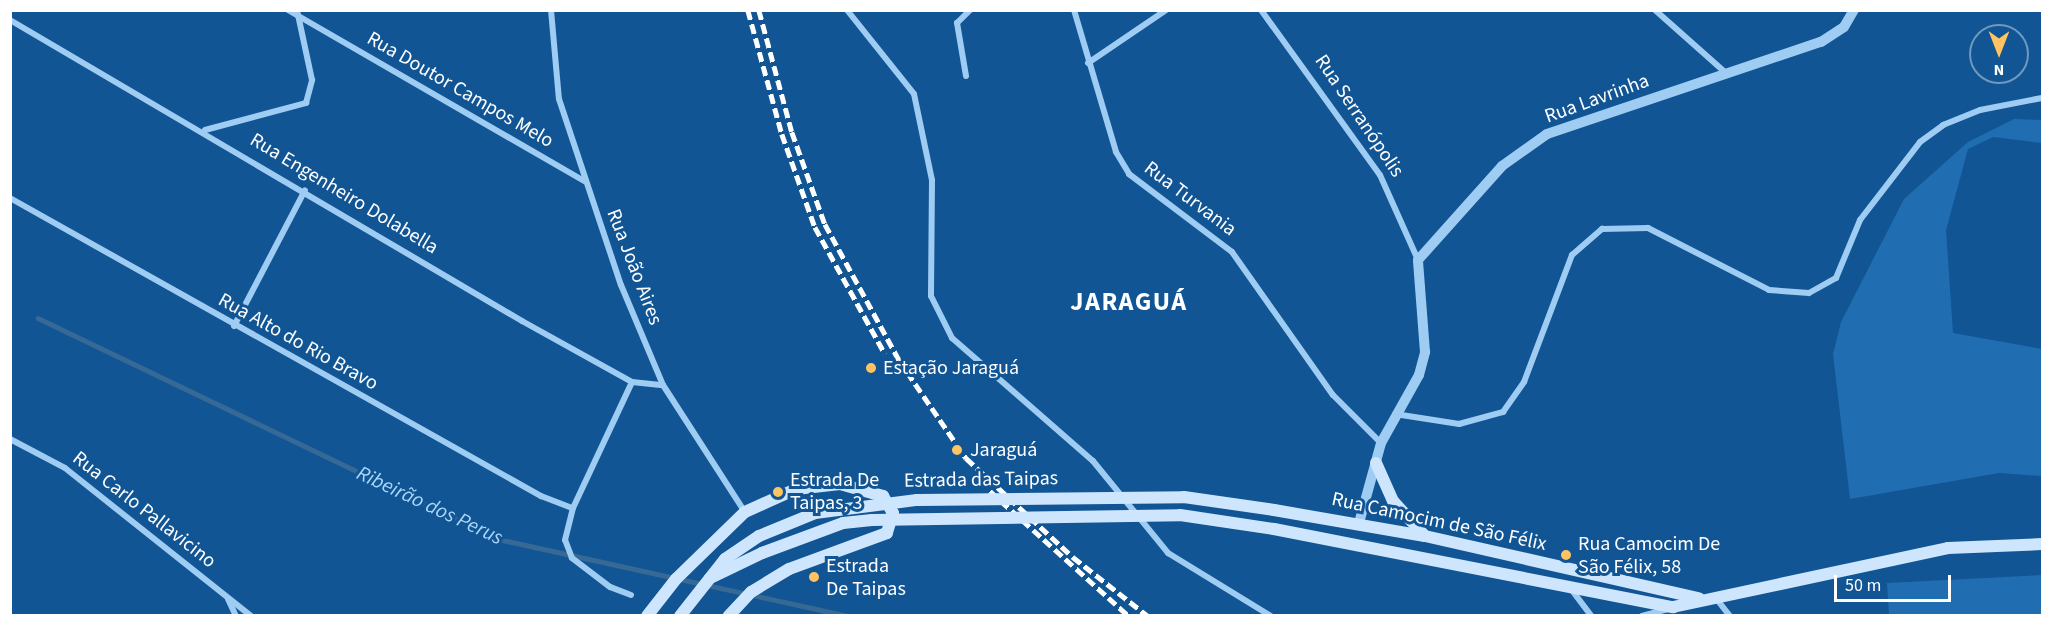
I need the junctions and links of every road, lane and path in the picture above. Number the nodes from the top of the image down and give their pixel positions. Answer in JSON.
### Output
{"nodes":[{"id":1,"x":288,"y":10,"type":"edge"},
{"id":2,"x":297,"y":10,"type":"edge"},
{"id":3,"x":551,"y":10,"type":"edge"},
{"id":4,"x":847,"y":10,"type":"edge"},
{"id":5,"x":970,"y":10,"type":"edge"},
{"id":6,"x":1074,"y":10,"type":"edge"},
{"id":7,"x":1166,"y":10,"type":"edge"},
{"id":8,"x":1261,"y":10,"type":"edge"},
{"id":9,"x":1655,"y":10,"type":"edge"},
{"id":10,"x":1854,"y":10,"type":"edge"},
{"id":11,"x":300,"y":18,"type":"junction"},
{"id":12,"x":10,"y":20,"type":"edge"},
{"id":13,"x":1088,"y":63,"type":"junction"},
{"id":14,"x":966,"y":76,"type":"dead end"},
{"id":15,"x":1730,"y":76,"type":"junction"},
{"id":16,"x":2043,"y":98,"type":"edge"},
{"id":17,"x":204,"y":131,"type":"junction"},
{"id":18,"x":584,"y":181,"type":"junction"},
{"id":19,"x":305,"y":190,"type":"junction"},
{"id":20,"x":10,"y":198,"type":"edge"},
{"id":21,"x":1418,"y":260,"type":"junction"},
{"id":22,"x":234,"y":326,"type":"junction"},
{"id":23,"x":632,"y":382,"type":"junction"},
{"id":24,"x":663,"y":385,"type":"junction"},
{"id":25,"x":1395,"y":414,"type":"junction"},
{"id":26,"x":10,"y":439,"type":"edge"},
{"id":27,"x":1381,"y":443,"type":"junction"},
{"id":28,"x":1376,"y":463,"type":"junction"},
{"id":29,"x":573,"y":508,"type":"junction"},
{"id":30,"x":1274,"y":510,"type":"joint"},
{"id":31,"x":745,"y":512,"type":"junction"},
{"id":32,"x":1359,"y":523,"type":"junction"},
{"id":33,"x":1274,"y":529,"type":"joint"},
{"id":34,"x":1425,"y":536,"type":"junction"},
{"id":35,"x":2043,"y":544,"type":"edge"},
{"id":36,"x":709,"y":579,"type":"junction"},
{"id":37,"x":1571,"y":589,"type":"junction"},
{"id":38,"x":631,"y":595,"type":"dead end"},
{"id":39,"x":1713,"y":595,"type":"junction"},
{"id":40,"x":228,"y":598,"type":"junction"},
{"id":41,"x":1699,"y":598,"type":"junction"},
{"id":42,"x":1673,"y":607,"type":"junction"},
{"id":43,"x":236,"y":615,"type":"edge"},
{"id":44,"x":251,"y":615,"type":"edge"},
{"id":45,"x":647,"y":615,"type":"edge"},
{"id":46,"x":680,"y":615,"type":"edge"},
{"id":47,"x":729,"y":615,"type":"edge"},
{"id":48,"x":1271,"y":615,"type":"edge"},
{"id":49,"x":1591,"y":615,"type":"edge"},
{"id":50,"x":1642,"y":615,"type":"edge"},
{"id":51,"x":1730,"y":615,"type":"edge"}],
"edges":[{"from":1,"to":11,"type":"street","name":"Rua Doutor Campos Melo"},
{"from":2,"to":11,"type":"street"},
{"from":3,"to":18,"type":"street","name":"Rua João Aires"},
{"from":4,"to":48,"type":"street"},
{"from":5,"to":14,"type":"street"},
{"from":6,"to":13,"type":"street","name":"Rua Turvania"},
{"from":7,"to":13,"type":"street"},
{"from":8,"to":21,"type":"street","name":"Rua Serranópolis"},
{"from":9,"to":15,"type":"street"},
{"from":10,"to":15,"type":"street","name":"Rua Lavrinha"},
{"from":11,"to":17,"type":"street"},
{"from":11,"to":18,"type":"street","name":"Rua Doutor Campos Melo"},
{"from":12,"to":17,"type":"street","name":"Rua Engenheiro Dolabella"},
{"from":13,"to":27,"type":"street","name":"Rua Turvania"},
{"from":15,"to":21,"type":"street","name":"Rua Lavrinha"},
{"from":16,"to":25,"type":"street"},
{"from":17,"to":19,"type":"street","name":"Rua Engenheiro Dolabella"},
{"from":18,"to":24,"type":"street","name":"Rua João Aires"},
{"from":19,"to":22,"type":"street"},
{"from":19,"to":23,"type":"street","name":"Rua Engenheiro Dolabella"},
{"from":20,"to":22,"type":"street","name":"Rua Alto do Rio Bravo"},
{"from":21,"to":25,"type":"street","name":"Rua Serranópolis"},
{"from":22,"to":29,"type":"street","name":"Rua Alto do Rio Bravo"},
{"from":23,"to":24,"type":"street","name":"Rua Engenheiro Dolabella"},
{"from":23,"to":29,"type":"street"},
{"from":24,"to":31,"type":"street","name":"Rua João Aires"},
{"from":25,"to":27,"type":"street","name":"Rua Serranópolis"},
{"from":26,"to":40,"type":"street","name":"Rua Carlo Pallavicino"},
{"from":27,"to":28,"type":"street","name":"Rua Serranópolis"},
{"from":28,"to":32,"type":"street","name":"Rua Serranópolis"},
{"from":28,"to":34,"type":"main road"},
{"from":29,"to":38,"type":"street"},
{"from":30,"to":32,"type":"main road","name":"Rua Camocim de São Félix"},
{"from":30,"to":36,"type":"main road","name":"Estrada das Taipas","bridge":true},
{"from":31,"to":45,"type":"main road"},
{"from":31,"to":47,"type":"main road"},
{"from":32,"to":34,"type":"main road","name":"Rua Camocim de São Félix"},
{"from":33,"to":36,"type":"main road","name":"Estrada das Taipas","bridge":true},
{"from":33,"to":37,"type":"main road","name":"Rua Camocim de São Félix"},
{"from":34,"to":41,"type":"main road","name":"Rua Camocim de São Félix"},
{"from":35,"to":39,"type":"main road"},
{"from":36,"to":46,"type":"main road","name":"Estrada das Taipas"},
{"from":37,"to":42,"type":"main road","name":"Rua Camocim de São Félix"},
{"from":37,"to":49,"type":"street"},
{"from":39,"to":41,"type":"main road"},
{"from":39,"to":51,"type":"street"},
{"from":40,"to":43,"type":"street"},
{"from":40,"to":44,"type":"street","name":"Rua Carlo Pallavicino"},
{"from":41,"to":42,"type":"main road","name":"Rua Camocim de São Félix"},
{"from":42,"to":50,"type":"street"}]}
